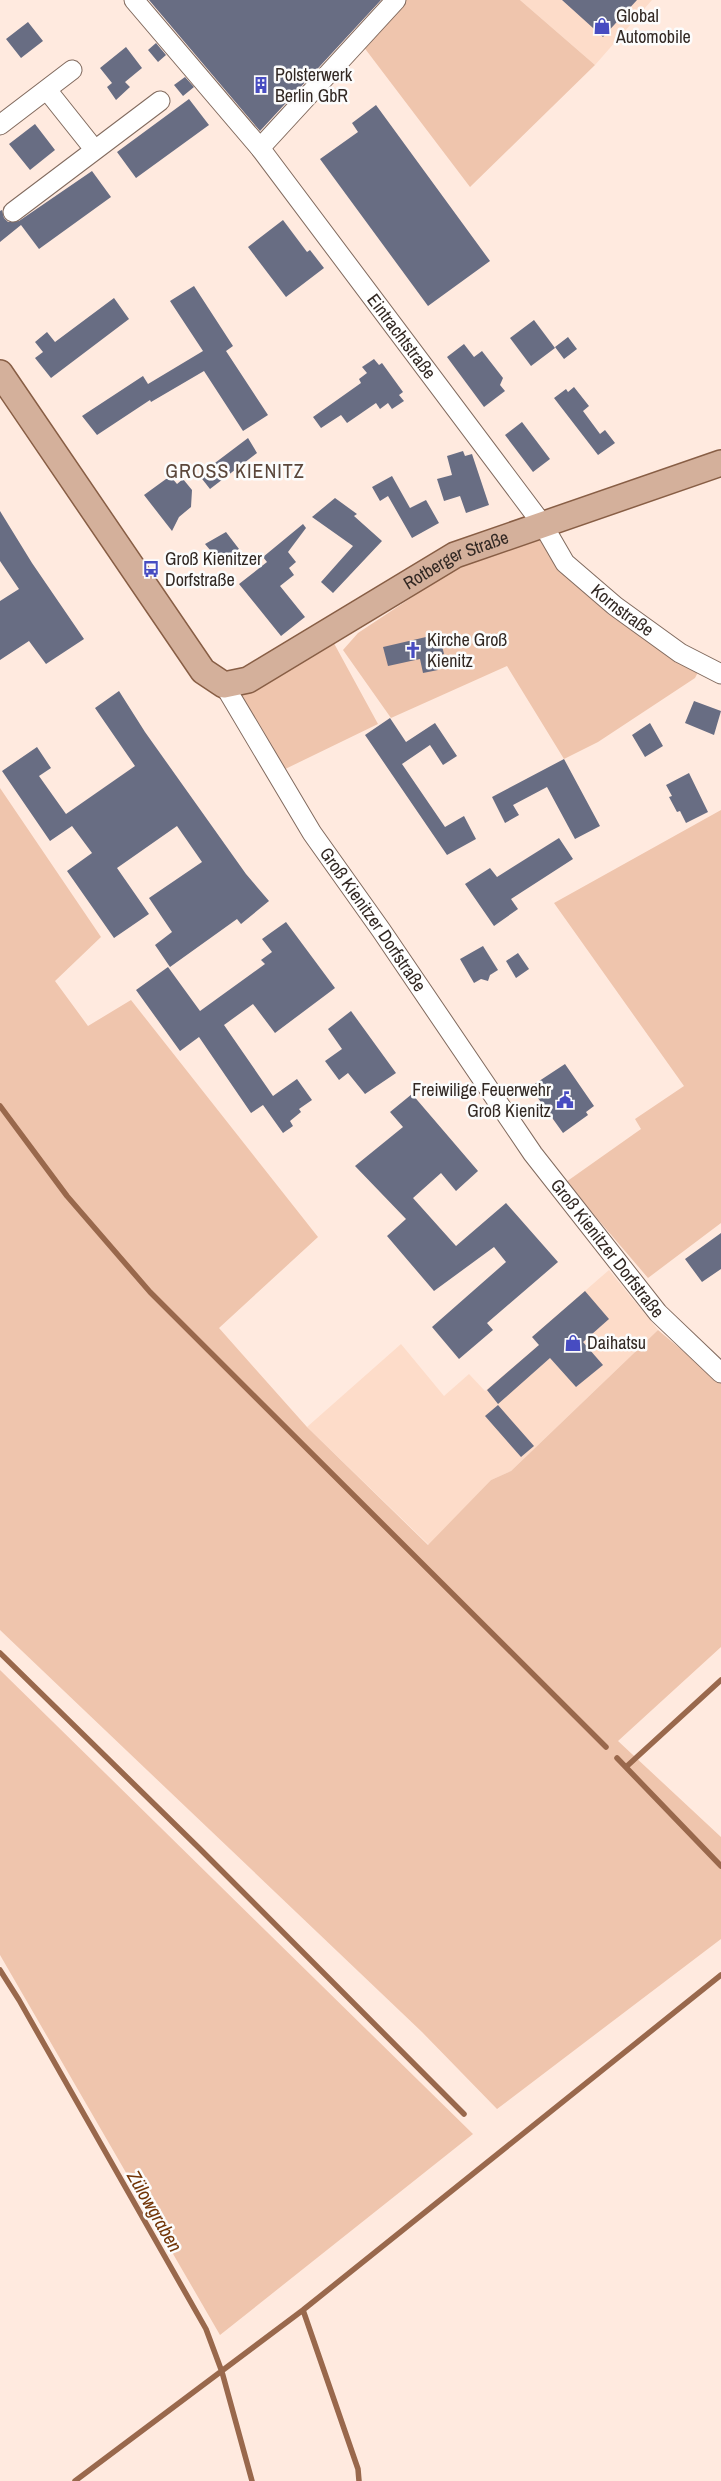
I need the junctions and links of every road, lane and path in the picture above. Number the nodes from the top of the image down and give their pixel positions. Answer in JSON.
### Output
{"nodes":[{"id":1,"x":134,"y":0,"type":"edge"},
{"id":2,"x":396,"y":0,"type":"edge"},
{"id":3,"x":72,"y":70,"type":"dead end"},
{"id":4,"x":47,"y":90,"type":"junction"},
{"id":5,"x":160,"y":101,"type":"dead end"},
{"id":6,"x":0,"y":125,"type":"edge"},
{"id":7,"x":260,"y":148,"type":"junction"},
{"id":8,"x":94,"y":149,"type":"junction"},
{"id":9,"x":13,"y":212,"type":"dead end"},
{"id":10,"x":0,"y":373,"type":"edge"},
{"id":11,"x":713,"y":466,"type":"edge"},
{"id":12,"x":542,"y":525,"type":"junction"},
{"id":13,"x":721,"y":674,"type":"edge"},
{"id":14,"x":224,"y":685,"type":"junction"},
{"id":15,"x":721,"y":1373,"type":"edge"}],
"edges":[{"from":1,"to":7,"type":"street","name":"Eintrachtstraße"},
{"from":2,"to":7,"type":"street"},
{"from":3,"to":4,"type":"street"},
{"from":4,"to":6,"type":"street"},
{"from":4,"to":8,"type":"street"},
{"from":5,"to":8,"type":"street"},
{"from":7,"to":12,"type":"street","name":"Eintrachtstraße"},
{"from":8,"to":9,"type":"street"},
{"from":10,"to":14,"type":"main road","name":"Groß Kienitzer Dorfstraße"},
{"from":11,"to":12,"type":"main road","name":"Rotberger Straße"},
{"from":12,"to":13,"type":"street","name":"Kornstraße"},
{"from":12,"to":14,"type":"main road","name":"Rotberger Straße"},
{"from":14,"to":15,"type":"street","name":"Groß Kienitzer Dorfstraße"}]}
